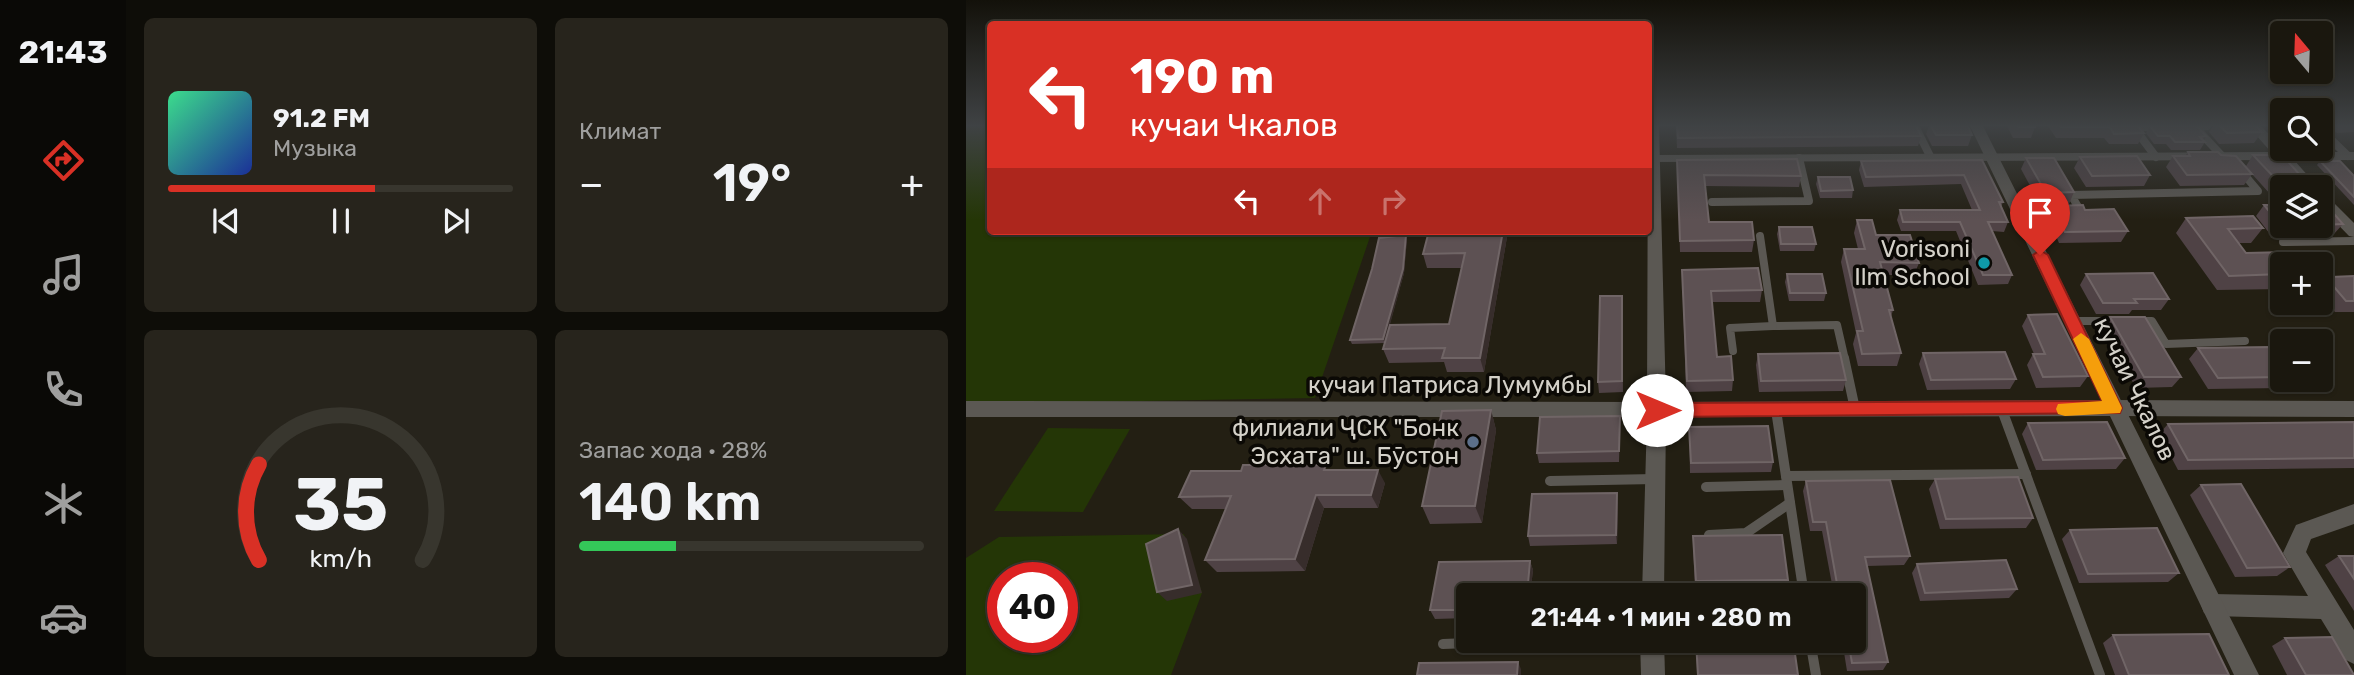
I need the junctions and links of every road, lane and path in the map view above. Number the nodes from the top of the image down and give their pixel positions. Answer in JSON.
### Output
{"nodes":[{"id":1,"x":1799,"y":158,"type":"junction"},
{"id":2,"x":1931,"y":158,"type":"joint"},
{"id":3,"x":1992,"y":158,"type":"junction"},
{"id":4,"x":2074,"y":158,"type":"edge"},
{"id":5,"x":2226,"y":158,"type":"edge"},
{"id":6,"x":1652,"y":159,"type":"joint"},
{"id":7,"x":2287,"y":161,"type":"edge"},
{"id":8,"x":2300,"y":175,"type":"edge"},
{"id":9,"x":1712,"y":201,"type":"dead end"},
{"id":10,"x":2333,"y":210,"type":"edge"},
{"id":11,"x":2019,"y":211,"type":"junction"},
{"id":12,"x":2354,"y":232,"type":"edge"},
{"id":13,"x":1760,"y":236,"type":"dead end"},
{"id":14,"x":2354,"y":241,"type":"edge"},
{"id":15,"x":2283,"y":242,"type":"dead end"},
{"id":16,"x":2073,"y":321,"type":"junction"},
{"id":17,"x":1773,"y":326,"type":"junction"},
{"id":18,"x":2245,"y":341,"type":"dead end"},
{"id":19,"x":1733,"y":351,"type":"dead end"},
{"id":20,"x":2113,"y":408,"type":"junction"},
{"id":21,"x":966,"y":409,"type":"edge"},
{"id":22,"x":2354,"y":409,"type":"edge"},
{"id":23,"x":1657,"y":410,"type":"junction"},
{"id":24,"x":1776,"y":410,"type":"junction"},
{"id":25,"x":1855,"y":410,"type":"junction"},
{"id":26,"x":2002,"y":410,"type":"junction"},
{"id":27,"x":2026,"y":474,"type":"junction"},
{"id":28,"x":1656,"y":480,"type":"junction"},
{"id":29,"x":1550,"y":481,"type":"dead end"},
{"id":30,"x":1787,"y":481,"type":"junction"},
{"id":31,"x":1706,"y":487,"type":"dead end"},
{"id":32,"x":1790,"y":503,"type":"junction"},
{"id":33,"x":2354,"y":514,"type":"edge"},
{"id":34,"x":1709,"y":536,"type":"edge"},
{"id":35,"x":1653,"y":583,"type":"edge"},
{"id":36,"x":1802,"y":583,"type":"edge"},
{"id":37,"x":2212,"y":605,"type":"junction"},
{"id":38,"x":2325,"y":608,"type":"junction"},
{"id":39,"x":1456,"y":643,"type":"edge"},
{"id":40,"x":1443,"y":644,"type":"dead end"},
{"id":41,"x":2354,"y":652,"type":"edge"},
{"id":42,"x":1652,"y":653,"type":"edge"},
{"id":43,"x":1813,"y":653,"type":"edge"},
{"id":44,"x":1653,"y":675,"type":"edge"},
{"id":45,"x":1816,"y":675,"type":"edge"},
{"id":46,"x":2100,"y":675,"type":"edge"},
{"id":47,"x":2247,"y":675,"type":"edge"}],
"edges":[{"from":1,"to":2,"type":"street"},
{"from":1,"to":6,"type":"street"},
{"from":1,"to":9,"type":"lane"},
{"from":2,"to":3,"type":"street"},
{"from":3,"to":4,"type":"street"},
{"from":3,"to":11,"type":"street","name":"кучаи Чкалов"},
{"from":5,"to":11,"type":"lane"},
{"from":6,"to":23,"type":"street"},
{"from":7,"to":8,"type":"street"},
{"from":10,"to":12,"type":"street"},
{"from":11,"to":16,"type":"street","name":"кучаи Чкалов"},
{"from":13,"to":17,"type":"lane"},
{"from":14,"to":15,"type":"lane"},
{"from":16,"to":18,"type":"lane"},
{"from":16,"to":20,"type":"street","name":"кучаи Чкалов"},
{"from":17,"to":19,"type":"lane"},
{"from":17,"to":25,"type":"lane"},
{"from":20,"to":22,"type":"street","name":"кучаи Патриса Лумумбы"},
{"from":20,"to":26,"type":"street","name":"кучаи Патриса Лумумбы"},
{"from":20,"to":37,"type":"street","name":"кучаи Чкалов"},
{"from":21,"to":23,"type":"street","name":"кучаи Патриса Лумумбы"},
{"from":23,"to":24,"type":"street","name":"кучаи Патриса Лумумбы"},
{"from":23,"to":28,"type":"street"},
{"from":24,"to":25,"type":"street","name":"кучаи Патриса Лумумбы"},
{"from":24,"to":30,"type":"lane"},
{"from":25,"to":26,"type":"street","name":"кучаи Патриса Лумумбы"},
{"from":26,"to":27,"type":"lane"},
{"from":27,"to":30,"type":"lane"},
{"from":27,"to":46,"type":"lane"},
{"from":28,"to":29,"type":"lane"},
{"from":28,"to":35,"type":"street"},
{"from":30,"to":31,"type":"lane"},
{"from":30,"to":32,"type":"lane"},
{"from":32,"to":34,"type":"lane"},
{"from":32,"to":36,"type":"lane"},
{"from":33,"to":38,"type":"street"},
{"from":37,"to":38,"type":"street"},
{"from":37,"to":47,"type":"street","name":"кучаи Чкалов"},
{"from":38,"to":41,"type":"street"},
{"from":39,"to":40,"type":"lane"},
{"from":42,"to":44,"type":"street"},
{"from":43,"to":45,"type":"lane"}]}
